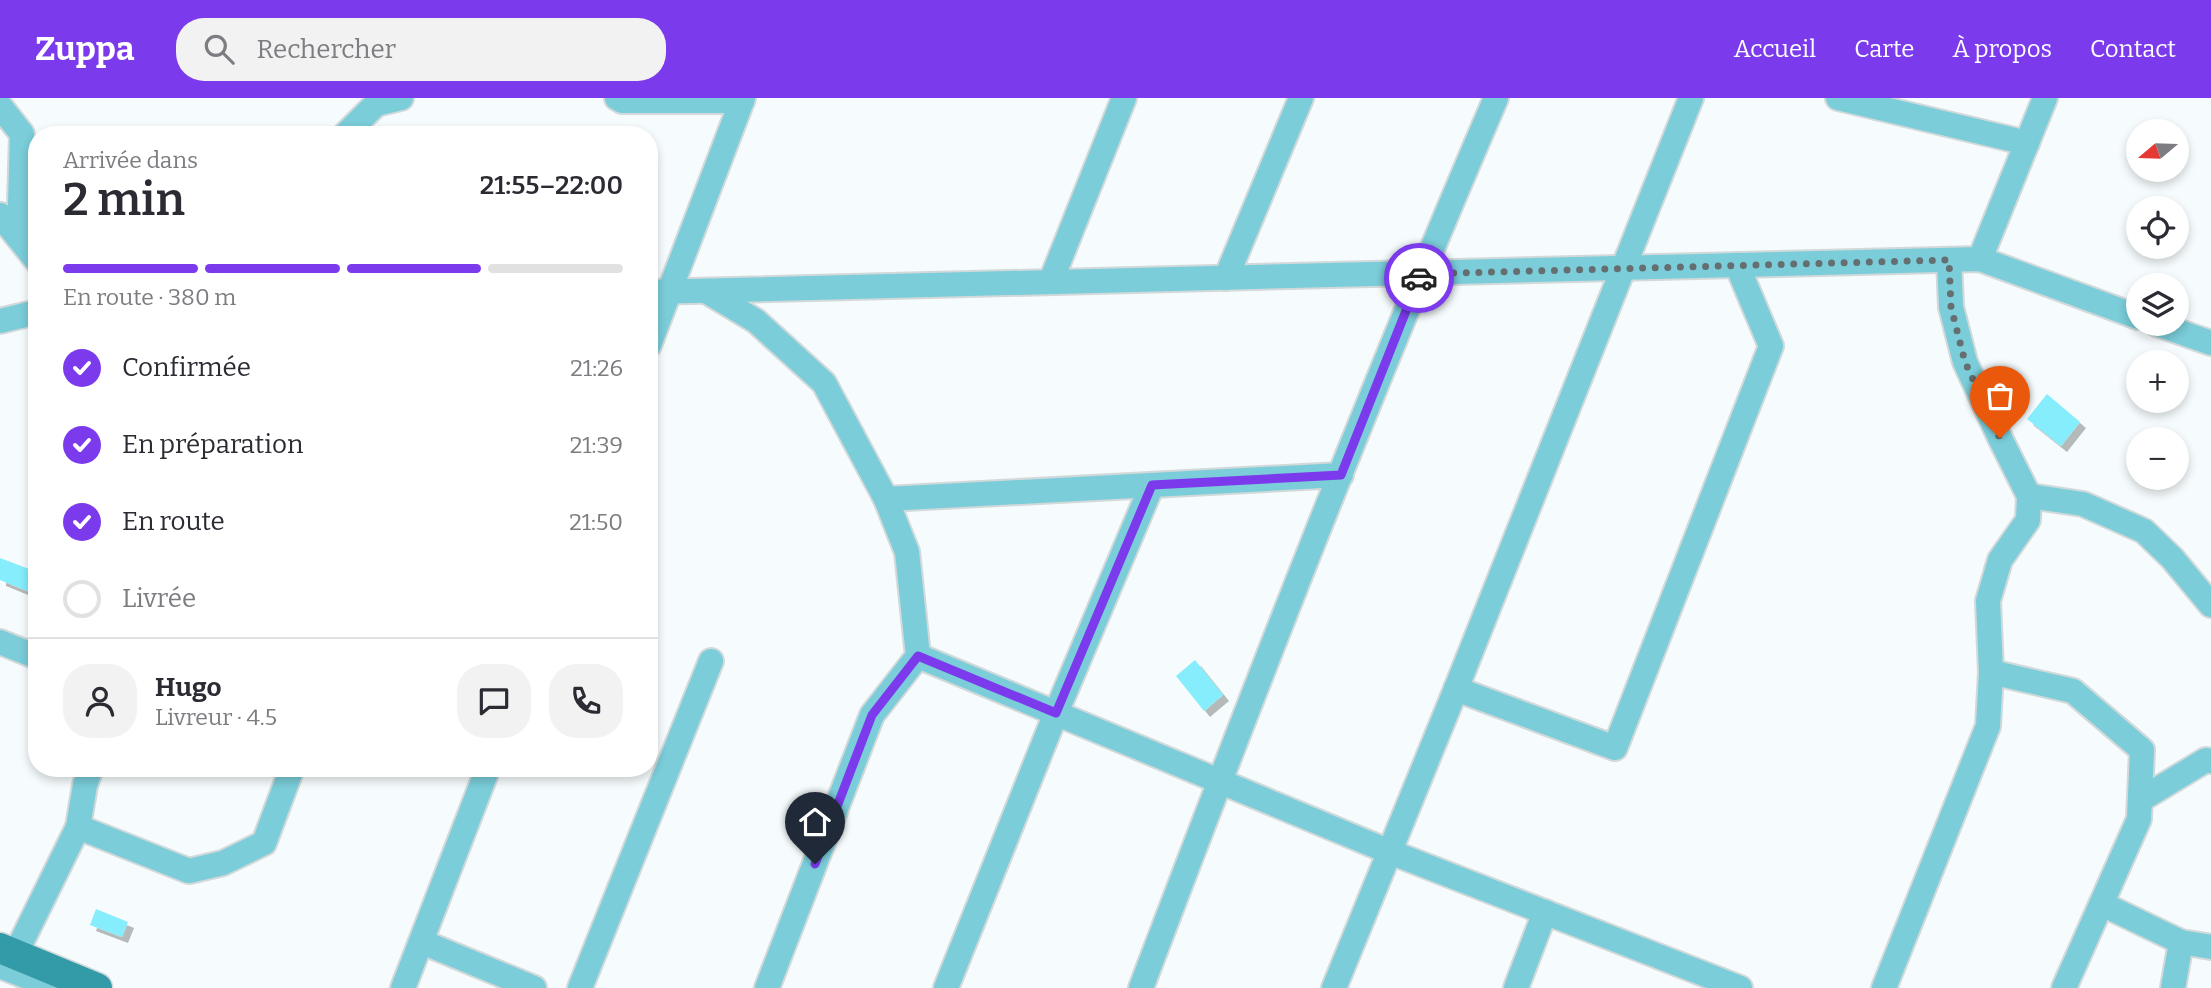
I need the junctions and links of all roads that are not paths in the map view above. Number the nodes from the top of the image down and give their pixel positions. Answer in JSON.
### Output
{"nodes":[{"id":1,"x":401,"y":98,"type":"edge"},
{"id":2,"x":617,"y":98,"type":"edge"},
{"id":3,"x":1124,"y":98,"type":"edge"},
{"id":4,"x":1301,"y":98,"type":"edge"},
{"id":5,"x":1496,"y":98,"type":"edge"},
{"id":6,"x":1691,"y":98,"type":"edge"},
{"id":7,"x":1838,"y":98,"type":"edge"},
{"id":8,"x":2045,"y":98,"type":"edge"},
{"id":9,"x":742,"y":99,"type":"edge"},
{"id":10,"x":1868,"y":101,"type":"edge"},
{"id":11,"x":0,"y":106,"type":"edge"},
{"id":12,"x":354,"y":126,"type":"edge"},
{"id":13,"x":2027,"y":143,"type":"junction"},
{"id":14,"x":0,"y":215,"type":"edge"},
{"id":15,"x":19,"y":238,"type":"junction"},
{"id":16,"x":28,"y":250,"type":"edge"},
{"id":17,"x":1980,"y":259,"type":"junction"},
{"id":18,"x":1949,"y":260,"type":"junction"},
{"id":19,"x":1737,"y":265,"type":"junction"},
{"id":20,"x":1622,"y":268,"type":"junction"},
{"id":21,"x":1420,"y":274,"type":"junction"},
{"id":22,"x":1226,"y":278,"type":"junction"},
{"id":23,"x":1051,"y":281,"type":"junction"},
{"id":24,"x":705,"y":291,"type":"junction"},
{"id":25,"x":659,"y":292,"type":"edge"},
{"id":26,"x":2126,"y":313,"type":"edge"},
{"id":27,"x":28,"y":314,"type":"edge"},
{"id":28,"x":0,"y":321,"type":"edge"},
{"id":29,"x":2189,"y":335,"type":"edge"},
{"id":30,"x":2211,"y":343,"type":"edge"},
{"id":31,"x":1341,"y":475,"type":"junction"},
{"id":32,"x":1152,"y":485,"type":"junction"},
{"id":33,"x":2029,"y":496,"type":"junction"},
{"id":34,"x":886,"y":499,"type":"junction"},
{"id":35,"x":2211,"y":605,"type":"edge"},
{"id":36,"x":0,"y":642,"type":"edge"},
{"id":37,"x":28,"y":653,"type":"edge"},
{"id":38,"x":918,"y":656,"type":"junction"},
{"id":39,"x":711,"y":662,"type":"dead end"},
{"id":40,"x":1991,"y":672,"type":"junction"},
{"id":41,"x":1456,"y":689,"type":"junction"},
{"id":42,"x":1056,"y":713,"type":"junction"},
{"id":43,"x":2211,"y":761,"type":"edge"},
{"id":44,"x":88,"y":777,"type":"edge"},
{"id":45,"x":289,"y":777,"type":"edge"},
{"id":46,"x":485,"y":777,"type":"edge"},
{"id":47,"x":1220,"y":780,"type":"junction"},
{"id":48,"x":2140,"y":800,"type":"junction"},
{"id":49,"x":78,"y":827,"type":"junction"},
{"id":50,"x":1390,"y":852,"type":"junction"},
{"id":51,"x":2102,"y":904,"type":"junction"},
{"id":52,"x":1545,"y":912,"type":"junction"},
{"id":53,"x":422,"y":942,"type":"junction"},
{"id":54,"x":2181,"y":942,"type":"junction"},
{"id":55,"x":2211,"y":947,"type":"edge"},
{"id":56,"x":5,"y":956,"type":"edge"},
{"id":57,"x":1711,"y":983,"type":"edge"},
{"id":58,"x":55,"y":988,"type":"edge"},
{"id":59,"x":97,"y":988,"type":"edge"},
{"id":60,"x":403,"y":988,"type":"edge"},
{"id":61,"x":534,"y":988,"type":"edge"},
{"id":62,"x":580,"y":988,"type":"edge"},
{"id":63,"x":767,"y":988,"type":"edge"},
{"id":64,"x":946,"y":988,"type":"edge"},
{"id":65,"x":1141,"y":988,"type":"edge"},
{"id":66,"x":1335,"y":988,"type":"edge"},
{"id":67,"x":1517,"y":988,"type":"edge"},
{"id":68,"x":1740,"y":988,"type":"edge"},
{"id":69,"x":1884,"y":988,"type":"edge"},
{"id":70,"x":2064,"y":988,"type":"edge"},
{"id":71,"x":2173,"y":988,"type":"edge"}],
"edges":[{"from":1,"to":12,"type":"street"},
{"from":2,"to":9,"type":"street"},
{"from":3,"to":23,"type":"street"},
{"from":4,"to":22,"type":"street"},
{"from":5,"to":21,"type":"street"},
{"from":6,"to":20,"type":"street"},
{"from":7,"to":10,"type":"street"},
{"from":8,"to":13,"type":"street"},
{"from":9,"to":25,"type":"street"},
{"from":10,"to":13,"type":"street"},
{"from":11,"to":15,"type":"street"},
{"from":13,"to":17,"type":"street"},
{"from":14,"to":15,"type":"street"},
{"from":15,"to":16,"type":"street"},
{"from":17,"to":18,"type":"street"},
{"from":17,"to":26,"type":"street"},
{"from":18,"to":19,"type":"street"},
{"from":18,"to":33,"type":"street"},
{"from":19,"to":20,"type":"street"},
{"from":19,"to":41,"type":"street"},
{"from":20,"to":21,"type":"street"},
{"from":20,"to":41,"type":"street"},
{"from":21,"to":22,"type":"street"},
{"from":21,"to":31,"type":"street"},
{"from":22,"to":23,"type":"street"},
{"from":23,"to":24,"type":"street"},
{"from":24,"to":25,"type":"street"},
{"from":24,"to":34,"type":"street"},
{"from":27,"to":28,"type":"street"},
{"from":29,"to":30,"type":"street"},
{"from":31,"to":32,"type":"street"},
{"from":31,"to":47,"type":"street"},
{"from":32,"to":34,"type":"street"},
{"from":32,"to":42,"type":"street"},
{"from":33,"to":35,"type":"street"},
{"from":33,"to":40,"type":"street"},
{"from":34,"to":38,"type":"street"},
{"from":36,"to":37,"type":"street"},
{"from":38,"to":42,"type":"street"},
{"from":38,"to":63,"type":"street"},
{"from":39,"to":62,"type":"street"},
{"from":40,"to":48,"type":"street"},
{"from":40,"to":69,"type":"street"},
{"from":41,"to":50,"type":"street"},
{"from":42,"to":47,"type":"street"},
{"from":42,"to":64,"type":"street"},
{"from":43,"to":48,"type":"street"},
{"from":44,"to":49,"type":"street"},
{"from":45,"to":49,"type":"street"},
{"from":46,"to":53,"type":"street"},
{"from":47,"to":50,"type":"street"},
{"from":47,"to":65,"type":"street"},
{"from":48,"to":51,"type":"street"},
{"from":49,"to":56,"type":"street"},
{"from":50,"to":52,"type":"street"},
{"from":50,"to":66,"type":"street"},
{"from":51,"to":54,"type":"street"},
{"from":51,"to":70,"type":"street"},
{"from":52,"to":57,"type":"street"},
{"from":52,"to":67,"type":"street"},
{"from":53,"to":60,"type":"street"},
{"from":53,"to":61,"type":"street"},
{"from":54,"to":55,"type":"street"},
{"from":54,"to":71,"type":"street"},
{"from":56,"to":58,"type":"street"},
{"from":56,"to":59,"type":"main road"},
{"from":57,"to":68,"type":"street"}]}
